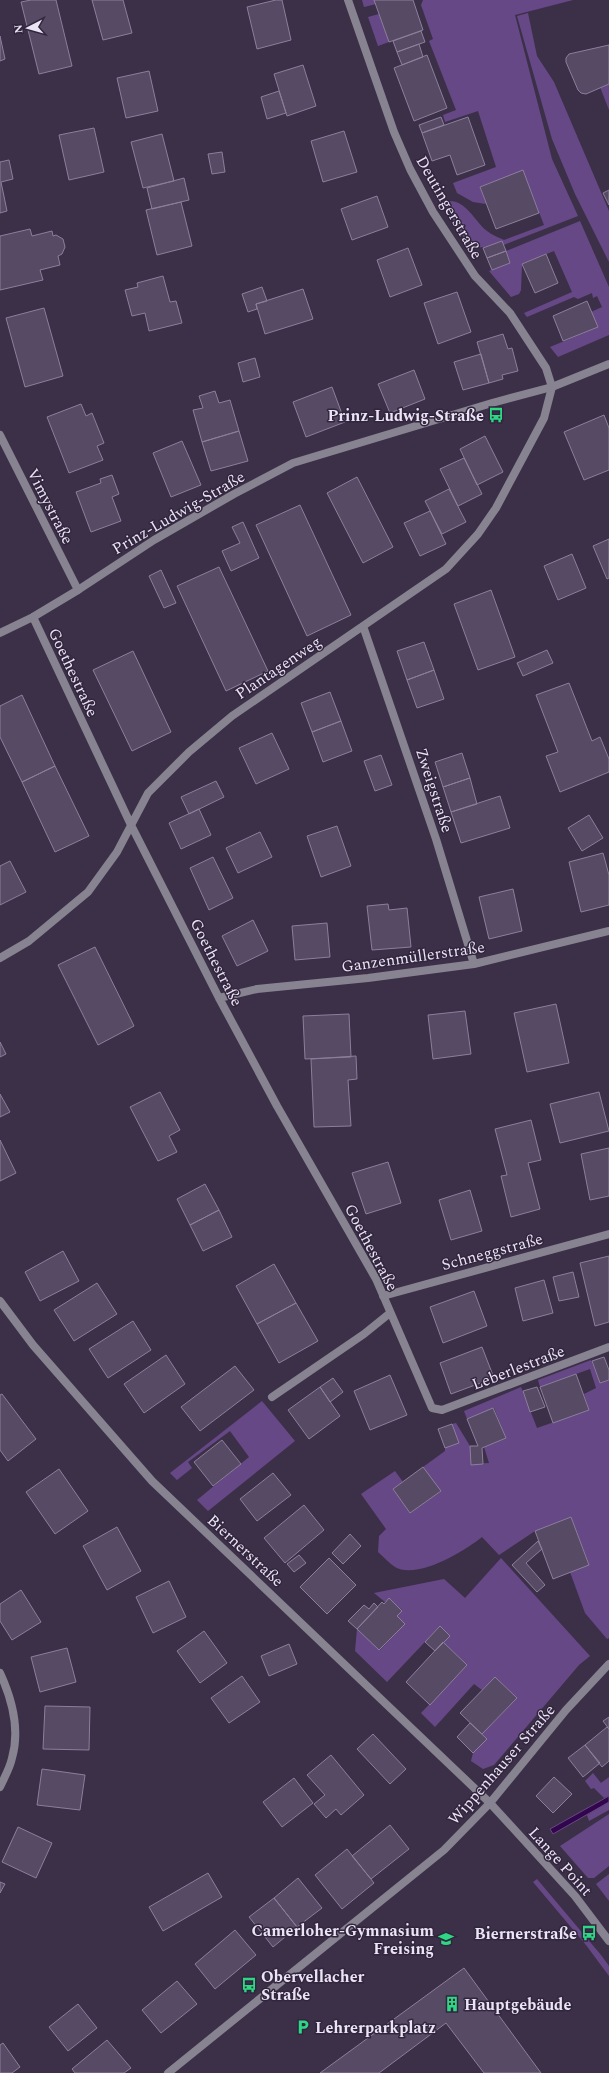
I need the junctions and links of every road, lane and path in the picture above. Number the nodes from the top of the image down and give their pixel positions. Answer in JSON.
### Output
{"nodes":[{"id":1,"x":348,"y":0,"type":"edge"},
{"id":2,"x":609,"y":364,"type":"edge"},
{"id":3,"x":552,"y":388,"type":"junction"},
{"id":4,"x":0,"y":435,"type":"edge"},
{"id":5,"x":78,"y":590,"type":"junction"},
{"id":6,"x":33,"y":617,"type":"junction"},
{"id":7,"x":363,"y":626,"type":"junction"},
{"id":8,"x":0,"y":633,"type":"edge"},
{"id":9,"x":130,"y":825,"type":"junction"},
{"id":10,"x":609,"y":931,"type":"edge"},
{"id":11,"x":0,"y":958,"type":"edge"},
{"id":12,"x":474,"y":964,"type":"junction"},
{"id":13,"x":219,"y":998,"type":"junction"},
{"id":14,"x":609,"y":1234,"type":"edge"},
{"id":15,"x":383,"y":1296,"type":"junction"},
{"id":16,"x":0,"y":1301,"type":"edge"},
{"id":17,"x":390,"y":1313,"type":"junction"},
{"id":18,"x":609,"y":1347,"type":"edge"},
{"id":19,"x":272,"y":1397,"type":"dead end"},
{"id":20,"x":437,"y":1411,"type":"joint"},
{"id":21,"x":609,"y":1664,"type":"edge"},
{"id":22,"x":0,"y":1673,"type":"edge"},
{"id":23,"x":0,"y":1787,"type":"edge"},
{"id":24,"x":490,"y":1803,"type":"junction"},
{"id":25,"x":609,"y":1941,"type":"edge"},
{"id":26,"x":168,"y":2073,"type":"edge"}],
"edges":[{"from":1,"to":3,"type":"street","name":"Deutingerstraße"},
{"from":2,"to":3,"type":"street","name":"Prinz-Ludwig-Straße"},
{"from":3,"to":5,"type":"street","name":"Prinz-Ludwig-Straße"},
{"from":3,"to":7,"type":"street","name":"Plantagenweg"},
{"from":4,"to":5,"type":"street","name":"Vimystraße"},
{"from":5,"to":6,"type":"street","name":"Prinz-Ludwig-Straße"},
{"from":6,"to":8,"type":"street","name":"Prinz-Ludwig-Straße"},
{"from":6,"to":9,"type":"street","name":"Goethestraße"},
{"from":7,"to":9,"type":"street","name":"Plantagenweg"},
{"from":7,"to":12,"type":"street","name":"Zweigstraße"},
{"from":9,"to":11,"type":"street","name":"Plantagenweg"},
{"from":9,"to":13,"type":"street","name":"Goethestraße"},
{"from":10,"to":12,"type":"street","name":"Ganzenmüllerstraße"},
{"from":12,"to":13,"type":"street","name":"Ganzenmüllerstraße"},
{"from":13,"to":15,"type":"street","name":"Goethestraße"},
{"from":14,"to":15,"type":"street","name":"Schneggstraße"},
{"from":15,"to":17,"type":"street","name":"Goethestraße"},
{"from":16,"to":24,"type":"street","name":"Biernerstraße"},
{"from":17,"to":19,"type":"street","name":"Goethestraße"},
{"from":17,"to":20,"type":"street","name":"Goethestraße"},
{"from":18,"to":20,"type":"street","name":"Leberlestraße"},
{"from":21,"to":24,"type":"street","name":"Wippenhauser Straße"},
{"from":22,"to":23,"type":"street"},
{"from":24,"to":25,"type":"street","name":"Lange Point"},
{"from":24,"to":26,"type":"street","name":"Wippenhauser Straße"}]}
